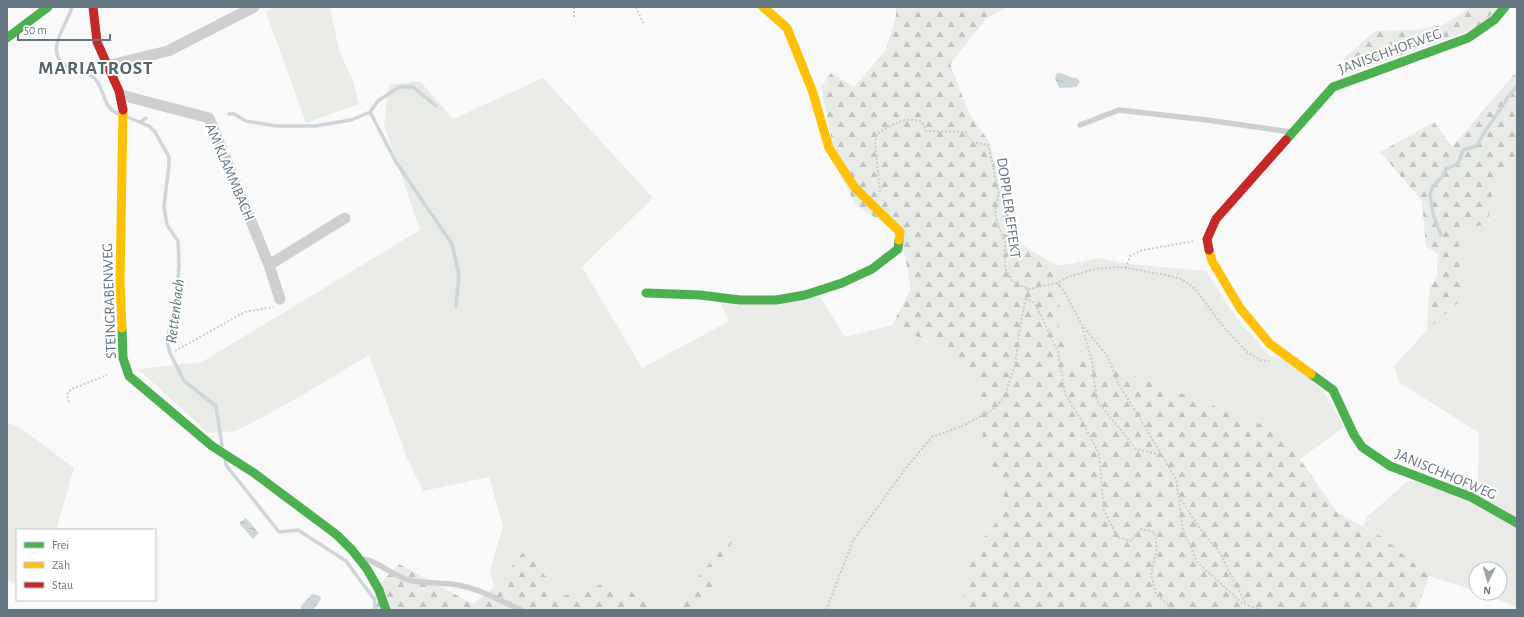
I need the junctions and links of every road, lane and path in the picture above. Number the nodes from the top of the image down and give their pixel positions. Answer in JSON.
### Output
{"nodes":[{"id":1,"x":48,"y":7,"type":"edge"},
{"id":2,"x":93,"y":7,"type":"edge"},
{"id":3,"x":254,"y":7,"type":"edge"},
{"id":4,"x":574,"y":7,"type":"edge"},
{"id":5,"x":636,"y":7,"type":"edge"},
{"id":6,"x":763,"y":7,"type":"edge"},
{"id":7,"x":1505,"y":7,"type":"edge"},
{"id":8,"x":574,"y":18,"type":"dead end"},
{"id":9,"x":644,"y":25,"type":"dead end"},
{"id":10,"x":7,"y":38,"type":"edge"},
{"id":11,"x":106,"y":66,"type":"junction"},
{"id":12,"x":121,"y":95,"type":"junction"},
{"id":13,"x":1080,"y":125,"type":"dead end"},
{"id":14,"x":1293,"y":132,"type":"junction"},
{"id":15,"x":880,"y":193,"type":"dead end"},
{"id":16,"x":345,"y":218,"type":"dead end"},
{"id":17,"x":1208,"y":240,"type":"junction"},
{"id":18,"x":270,"y":265,"type":"junction"},
{"id":19,"x":1126,"y":268,"type":"junction"},
{"id":20,"x":1057,"y":283,"type":"junction"},
{"id":21,"x":1028,"y":289,"type":"junction"},
{"id":22,"x":646,"y":293,"type":"dead end"},
{"id":23,"x":280,"y":299,"type":"joint"},
{"id":24,"x":1082,"y":325,"type":"junction"},
{"id":25,"x":175,"y":351,"type":"dead end"},
{"id":26,"x":1272,"y":362,"type":"dead end"},
{"id":27,"x":107,"y":375,"type":"dead end"},
{"id":28,"x":69,"y":402,"type":"dead end"},
{"id":29,"x":1162,"y":455,"type":"junction"},
{"id":30,"x":1178,"y":495,"type":"junction"},
{"id":31,"x":1517,"y":523,"type":"edge"},
{"id":32,"x":360,"y":559,"type":"junction"},
{"id":33,"x":1247,"y":605,"type":"junction"},
{"id":34,"x":386,"y":610,"type":"edge"},
{"id":35,"x":521,"y":610,"type":"edge"},
{"id":36,"x":826,"y":610,"type":"edge"},
{"id":37,"x":1174,"y":610,"type":"edge"},
{"id":38,"x":1260,"y":610,"type":"edge"}],
"edges":[{"from":1,"to":10,"type":"street"},
{"from":2,"to":11,"type":"street","name":"STEINGRABENWEG"},
{"from":3,"to":11,"type":"street"},
{"from":4,"to":8,"type":"path"},
{"from":5,"to":9,"type":"path"},
{"from":6,"to":22,"type":"street"},
{"from":7,"to":14,"type":"street","name":"JANISCHHOFWEG"},
{"from":11,"to":12,"type":"street","name":"STEINGRABENWEG"},
{"from":12,"to":18,"type":"street","name":"AM KLAMMBACH"},
{"from":12,"to":32,"type":"street","name":"STEINGRABENWEG"},
{"from":13,"to":14,"type":"lane"},
{"from":14,"to":17,"type":"street","name":"JANISCHHOFWEG"},
{"from":15,"to":21,"type":"path","name":"DOPPLER EFFEKT"},
{"from":16,"to":18,"type":"street"},
{"from":17,"to":19,"type":"path"},
{"from":17,"to":31,"type":"street","name":"JANISCHHOFWEG"},
{"from":18,"to":23,"type":"street","name":"AM KLAMMBACH"},
{"from":19,"to":20,"type":"path"},
{"from":19,"to":26,"type":"path"},
{"from":20,"to":21,"type":"path"},
{"from":20,"to":24,"type":"path"},
{"from":21,"to":36,"type":"path"},
{"from":21,"to":37,"type":"path"},
{"from":23,"to":25,"type":"path"},
{"from":24,"to":29,"type":"path"},
{"from":24,"to":29,"type":"path"},
{"from":27,"to":28,"type":"path"},
{"from":29,"to":30,"type":"path"},
{"from":30,"to":33,"type":"path"},
{"from":30,"to":33,"type":"path"},
{"from":32,"to":34,"type":"street","name":"STEINGRABENWEG"},
{"from":32,"to":35,"type":"lane"},
{"from":33,"to":38,"type":"path"}]}
